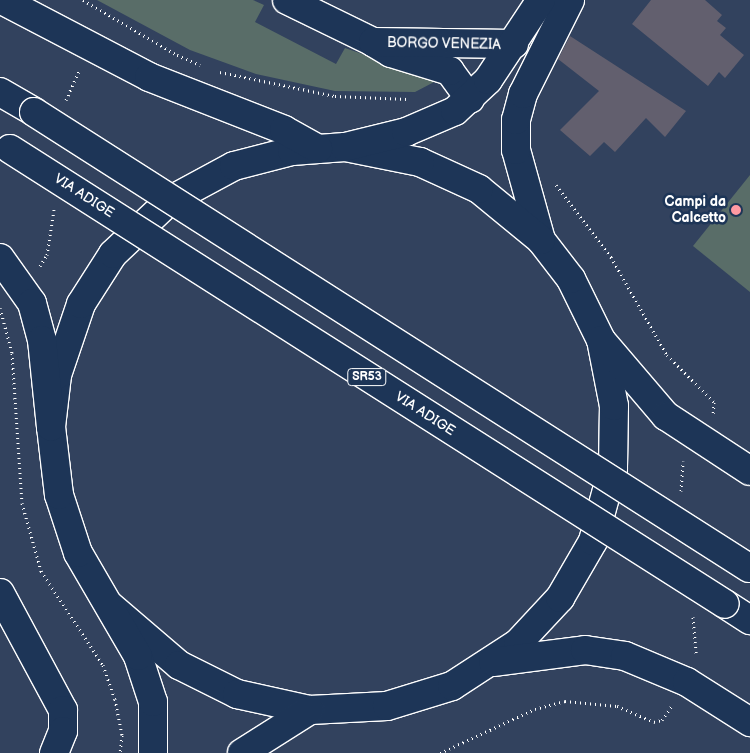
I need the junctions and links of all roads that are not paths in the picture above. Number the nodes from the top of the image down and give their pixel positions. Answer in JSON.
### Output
{"nodes":[{"id":1,"x":2,"y":0,"type":"edge"},
{"id":2,"x":287,"y":0,"type":"edge"},
{"id":3,"x":541,"y":0,"type":"edge"},
{"id":4,"x":570,"y":0,"type":"edge"},
{"id":5,"x":373,"y":42,"type":"junction"},
{"id":6,"x":514,"y":44,"type":"junction"},
{"id":7,"x":0,"y":92,"type":"edge"},
{"id":8,"x":470,"y":99,"type":"junction"},
{"id":9,"x":5,"y":146,"type":"edge"},
{"id":10,"x":346,"y":147,"type":"junction"},
{"id":11,"x":318,"y":149,"type":"junction"},
{"id":12,"x":541,"y":240,"type":"junction"},
{"id":13,"x":0,"y":258,"type":"edge"},
{"id":14,"x":601,"y":340,"type":"junction"},
{"id":15,"x":51,"y":428,"type":"junction"},
{"id":16,"x":750,"y":471,"type":"edge"},
{"id":17,"x":749,"y":568,"type":"edge"},
{"id":18,"x":0,"y":592,"type":"edge"},
{"id":19,"x":110,"y":606,"type":"junction"},
{"id":20,"x":750,"y":620,"type":"edge"},
{"id":21,"x":493,"y":662,"type":"junction"},
{"id":22,"x":310,"y":710,"type":"junction"},
{"id":23,"x":750,"y":722,"type":"edge"},
{"id":24,"x":54,"y":753,"type":"edge"},
{"id":25,"x":153,"y":753,"type":"edge"},
{"id":26,"x":242,"y":753,"type":"edge"}],
"edges":[{"from":1,"to":11,"type":"main road"},
{"from":2,"to":5,"type":"main road","name":"BORGO VENEZIA"},
{"from":3,"to":6,"type":"main road"},
{"from":4,"to":12,"type":"main road"},
{"from":5,"to":6,"type":"main road","name":"BORGO VENEZIA"},
{"from":5,"to":8,"type":"main road","name":"BORGO VENEZIA"},
{"from":6,"to":8,"type":"main road"},
{"from":7,"to":17,"type":"main road","bridge":true},
{"from":8,"to":10,"type":"main road"},
{"from":9,"to":20,"type":"main road","name":"VIA ADIGE","number":"SR53","bridge":true},
{"from":10,"to":11,"type":"main road"},
{"from":10,"to":12,"type":"main road"},
{"from":11,"to":15,"type":"main road"},
{"from":12,"to":14,"type":"main road"},
{"from":13,"to":15,"type":"main road"},
{"from":14,"to":16,"type":"main road"},
{"from":14,"to":21,"type":"main road"},
{"from":15,"to":19,"type":"main road"},
{"from":18,"to":24,"type":"main road"},
{"from":19,"to":22,"type":"main road"},
{"from":19,"to":25,"type":"main road"},
{"from":21,"to":22,"type":"main road"},
{"from":21,"to":23,"type":"main road"},
{"from":22,"to":26,"type":"main road"}]}
